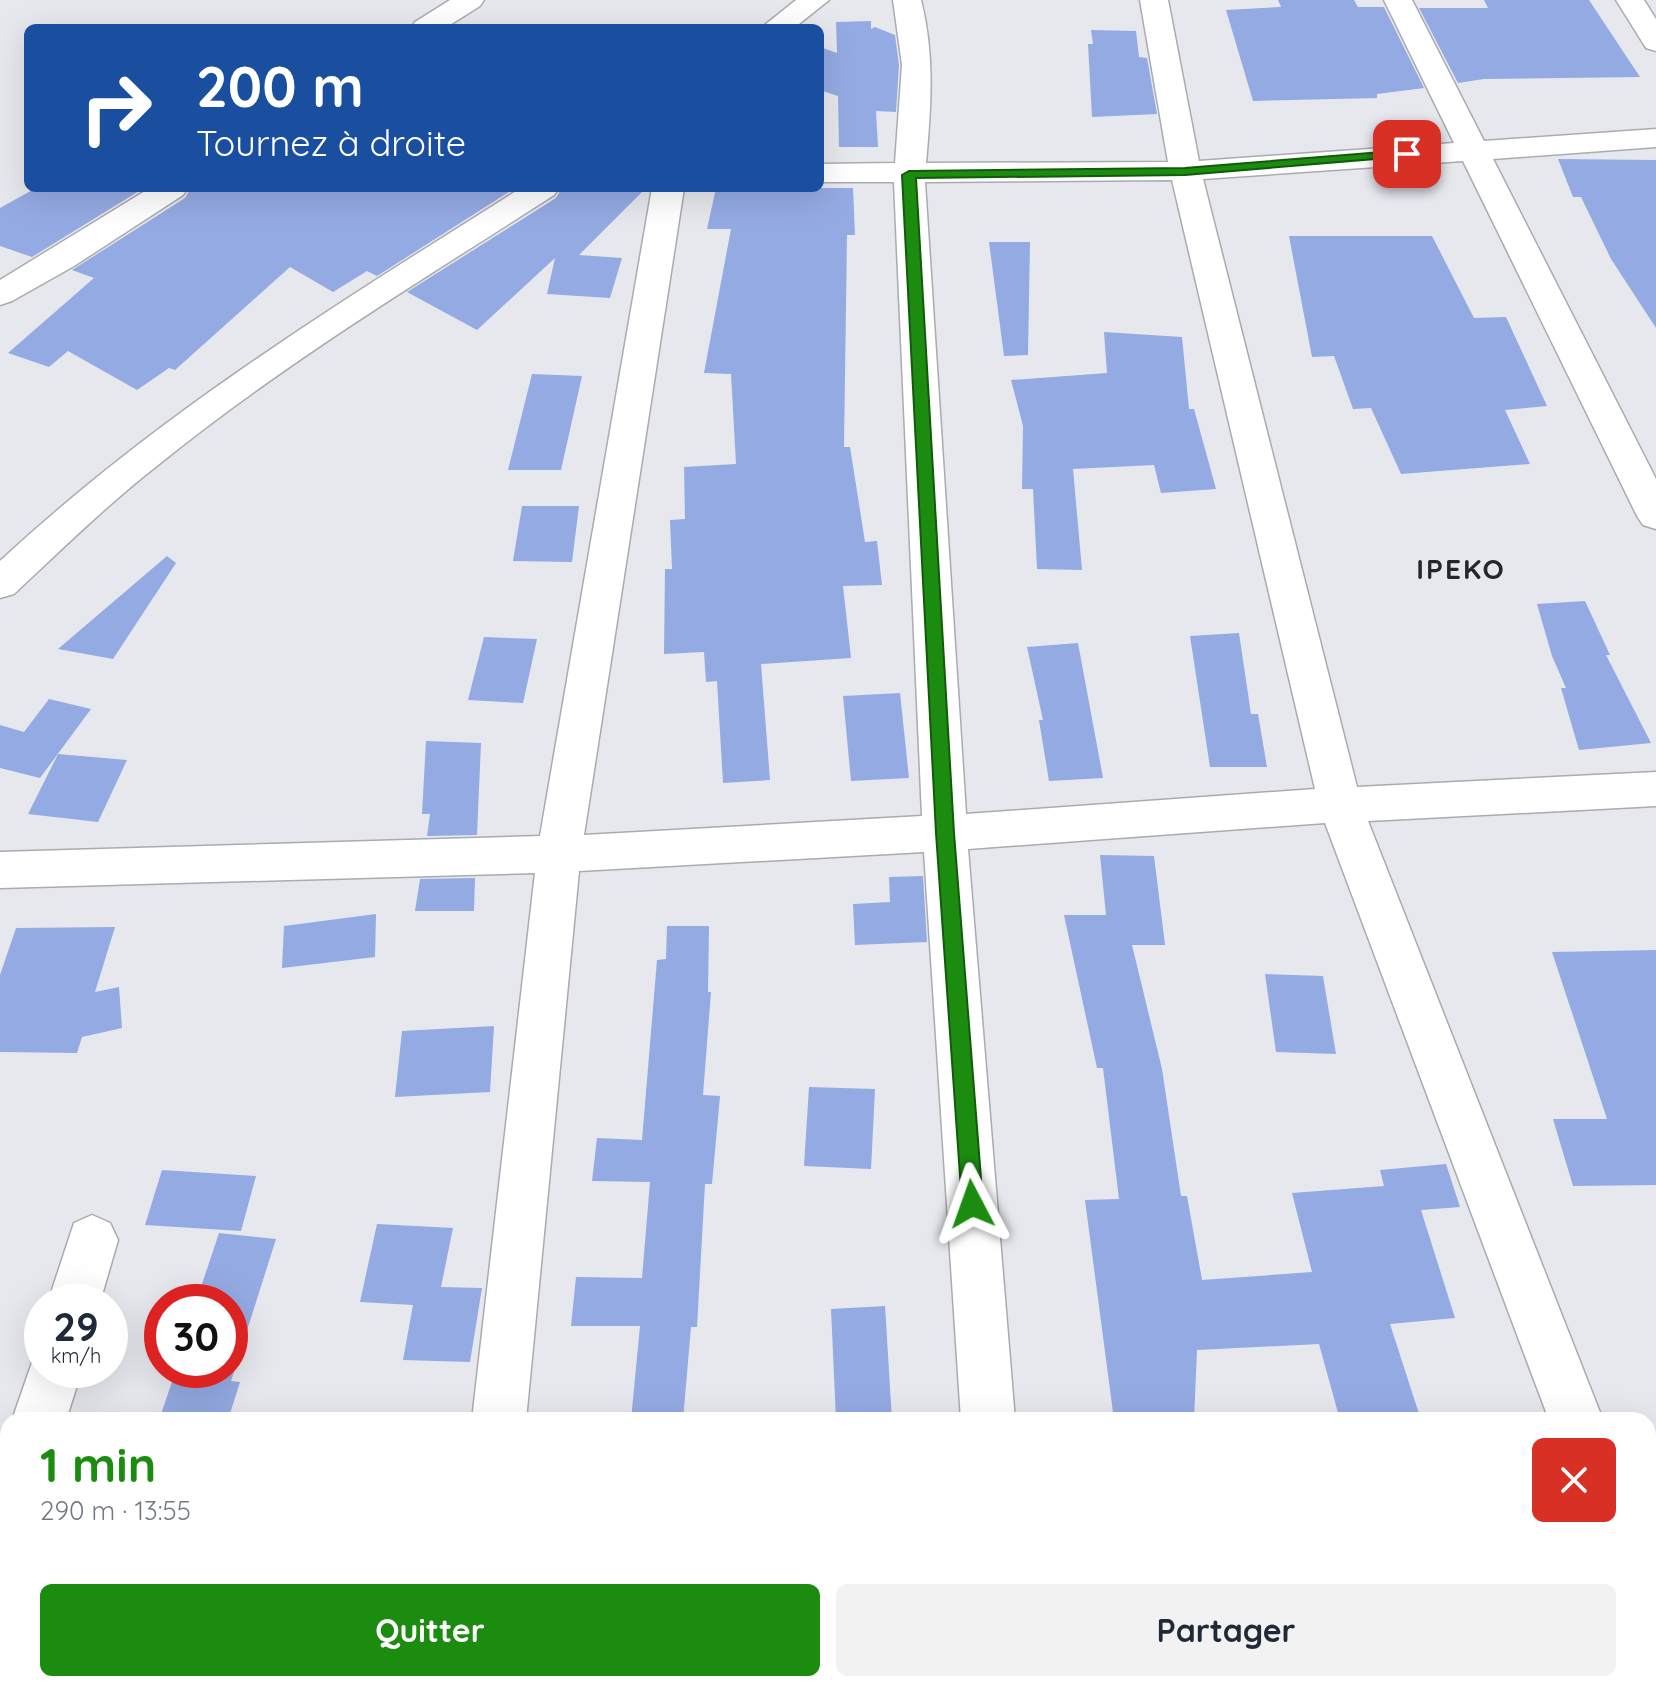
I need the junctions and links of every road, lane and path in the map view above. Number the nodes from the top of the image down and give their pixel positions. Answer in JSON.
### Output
{"nodes":[{"id":1,"x":470,"y":0,"type":"edge"},
{"id":2,"x":815,"y":0,"type":"edge"},
{"id":3,"x":907,"y":0,"type":"edge"},
{"id":4,"x":1154,"y":0,"type":"edge"},
{"id":5,"x":1398,"y":0,"type":"edge"},
{"id":6,"x":1630,"y":0,"type":"edge"},
{"id":7,"x":431,"y":24,"type":"edge"},
{"id":8,"x":781,"y":24,"type":"edge"},
{"id":9,"x":1656,"y":42,"type":"edge"},
{"id":10,"x":1656,"y":138,"type":"edge"},
{"id":11,"x":1470,"y":149,"type":"junction"},
{"id":12,"x":1185,"y":171,"type":"junction"},
{"id":13,"x":824,"y":173,"type":"edge"},
{"id":14,"x":909,"y":175,"type":"junction"},
{"id":15,"x":166,"y":192,"type":"edge"},
{"id":16,"x":537,"y":192,"type":"edge"},
{"id":17,"x":667,"y":192,"type":"edge"},
{"id":18,"x":0,"y":294,"type":"edge"},
{"id":19,"x":1656,"y":516,"type":"edge"},
{"id":20,"x":0,"y":584,"type":"edge"},
{"id":21,"x":1656,"y":789,"type":"edge"},
{"id":22,"x":1340,"y":805,"type":"junction"},
{"id":23,"x":945,"y":833,"type":"junction"},
{"id":24,"x":559,"y":854,"type":"junction"},
{"id":25,"x":0,"y":870,"type":"edge"},
{"id":26,"x":92,"y":1240,"type":"dead end"},
{"id":27,"x":79,"y":1284,"type":"edge"},
{"id":28,"x":49,"y":1388,"type":"edge"},
{"id":29,"x":42,"y":1412,"type":"edge"},
{"id":30,"x":500,"y":1412,"type":"edge"},
{"id":31,"x":987,"y":1412,"type":"edge"},
{"id":32,"x":1573,"y":1412,"type":"edge"}],
"edges":[{"from":1,"to":7,"type":"street"},
{"from":2,"to":8,"type":"street"},
{"from":3,"to":14,"type":"street"},
{"from":4,"to":12,"type":"street"},
{"from":5,"to":11,"type":"street"},
{"from":6,"to":9,"type":"street"},
{"from":10,"to":11,"type":"street"},
{"from":11,"to":12,"type":"street"},
{"from":11,"to":19,"type":"street"},
{"from":12,"to":14,"type":"street"},
{"from":12,"to":22,"type":"street"},
{"from":13,"to":14,"type":"street"},
{"from":14,"to":23,"type":"street"},
{"from":15,"to":18,"type":"street"},
{"from":16,"to":20,"type":"street"},
{"from":17,"to":24,"type":"street"},
{"from":21,"to":22,"type":"street"},
{"from":22,"to":23,"type":"street"},
{"from":22,"to":32,"type":"street"},
{"from":23,"to":24,"type":"street"},
{"from":23,"to":31,"type":"street"},
{"from":24,"to":25,"type":"street"},
{"from":24,"to":30,"type":"street"},
{"from":26,"to":27,"type":"street"},
{"from":28,"to":29,"type":"street"}]}
